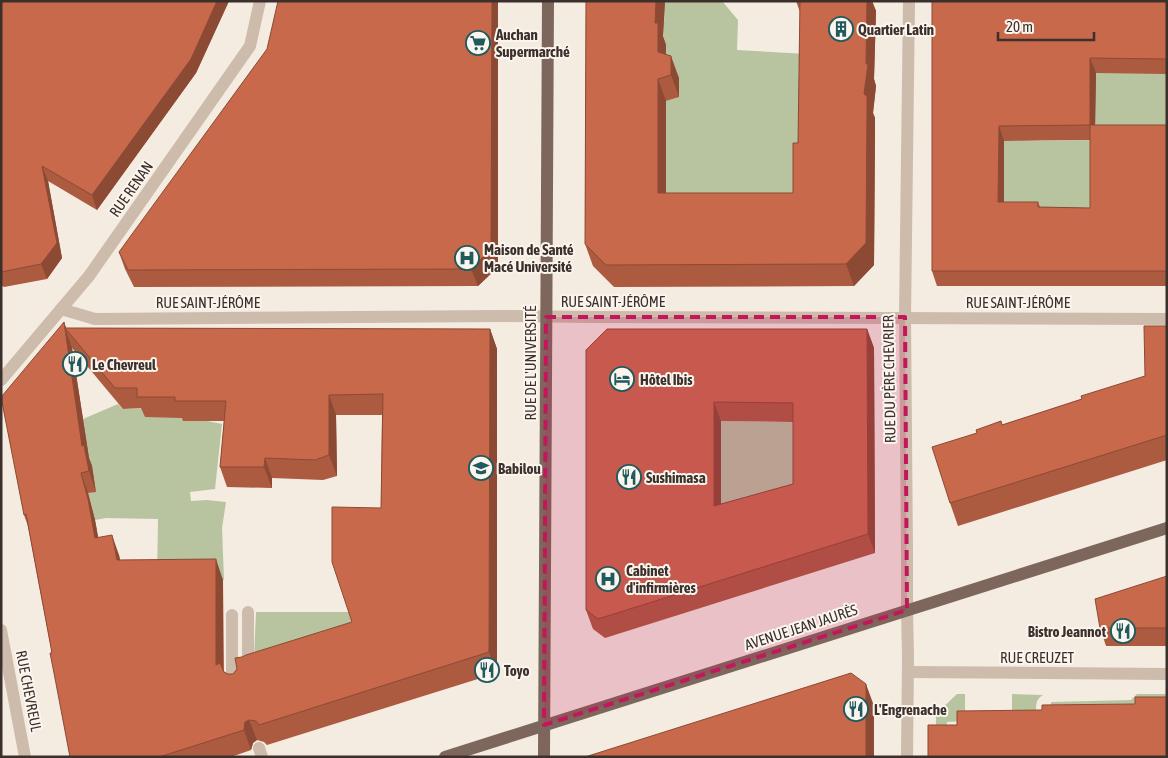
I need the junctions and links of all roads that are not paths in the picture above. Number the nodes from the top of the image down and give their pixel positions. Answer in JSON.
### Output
{"nodes":[{"id":1,"x":260,"y":1,"type":"edge"},
{"id":2,"x":548,"y":1,"type":"edge"},
{"id":3,"x":909,"y":1,"type":"edge"},
{"id":4,"x":61,"y":309,"type":"junction"},
{"id":5,"x":546,"y":317,"type":"junction"},
{"id":6,"x":905,"y":317,"type":"junction"},
{"id":7,"x":1167,"y":319,"type":"edge"},
{"id":8,"x":1,"y":380,"type":"edge"},
{"id":9,"x":1167,"y":528,"type":"edge"},
{"id":10,"x":907,"y":610,"type":"junction"},
{"id":11,"x":248,"y":612,"type":"dead end"},
{"id":12,"x":232,"y":615,"type":"dead end"},
{"id":13,"x":1,"y":630,"type":"edge"},
{"id":14,"x":232,"y":672,"type":"junction"},
{"id":15,"x":908,"y":672,"type":"junction"},
{"id":16,"x":1167,"y":674,"type":"edge"},
{"id":17,"x":237,"y":687,"type":"edge"},
{"id":18,"x":544,"y":725,"type":"junction"},
{"id":19,"x":25,"y":757,"type":"edge"},
{"id":20,"x":445,"y":757,"type":"edge"},
{"id":21,"x":544,"y":757,"type":"edge"},
{"id":22,"x":906,"y":757,"type":"edge"}],
"edges":[{"from":1,"to":4,"type":"street","name":"RUE RENAN"},
{"from":2,"to":5,"type":"main road","name":"RUE DE L'UNIVERSITÉ"},
{"from":3,"to":6,"type":"street","name":"RUE DU PÈRE CHEVRIER"},
{"from":4,"to":5,"type":"street","name":"RUE SAINT-JÉRÔME"},
{"from":4,"to":8,"type":"street","name":"RUE RENAN"},
{"from":5,"to":6,"type":"street","name":"RUE SAINT-JÉRÔME"},
{"from":5,"to":18,"type":"main road","name":"RUE DE L'UNIVERSITÉ"},
{"from":6,"to":7,"type":"street","name":"RUE SAINT-JÉRÔME"},
{"from":6,"to":10,"type":"street","name":"RUE DU PÈRE CHEVRIER"},
{"from":9,"to":10,"type":"main road","name":"AVENUE JEAN JAURÈS"},
{"from":10,"to":15,"type":"street","name":"RUE DU PÈRE CHEVRIER"},
{"from":10,"to":18,"type":"main road","name":"AVENUE JEAN JAURÈS"},
{"from":11,"to":14,"type":"street"},
{"from":12,"to":14,"type":"street"},
{"from":13,"to":19,"type":"street","name":"RUE CHEVREUL"},
{"from":14,"to":17,"type":"street"},
{"from":15,"to":16,"type":"street","name":"RUE CREUZET"},
{"from":15,"to":22,"type":"street","name":"RUE DU PÈRE CHEVRIER"},
{"from":18,"to":20,"type":"main road","name":"AVENUE JEAN JAURÈS"},
{"from":18,"to":21,"type":"main road","name":"RUE DE L'UNIVERSITÉ"}]}
